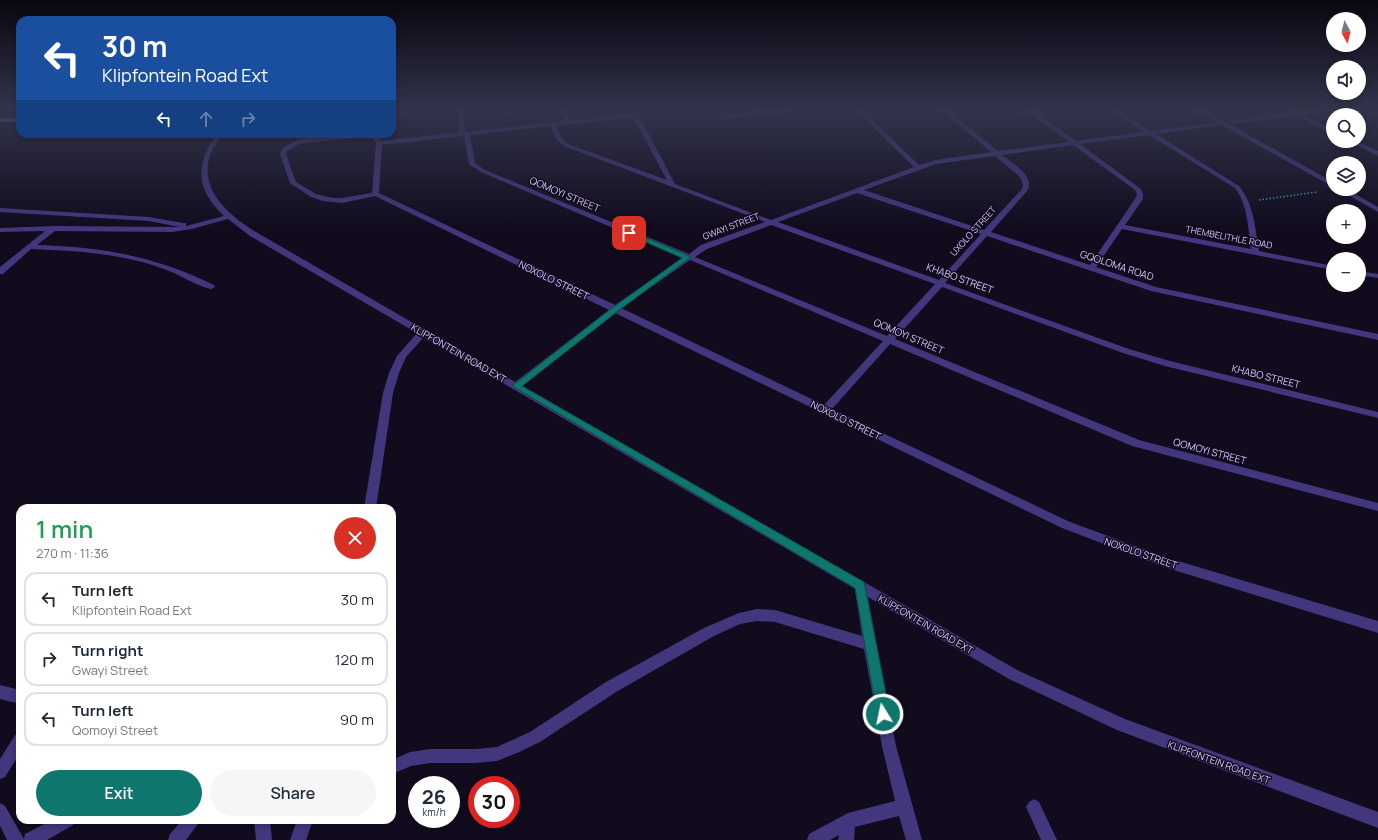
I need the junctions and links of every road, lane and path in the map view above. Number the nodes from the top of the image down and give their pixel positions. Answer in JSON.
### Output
{"nodes":[{"id":1,"x":210,"y":149,"type":"edge"},
{"id":2,"x":285,"y":149,"type":"edge"},
{"id":3,"x":378,"y":149,"type":"edge"},
{"id":4,"x":468,"y":149,"type":"edge"},
{"id":5,"x":579,"y":149,"type":"edge"},
{"id":6,"x":654,"y":149,"type":"edge"},
{"id":7,"x":899,"y":149,"type":"edge"},
{"id":8,"x":992,"y":149,"type":"edge"},
{"id":9,"x":1027,"y":149,"type":"edge"},
{"id":10,"x":1083,"y":149,"type":"edge"},
{"id":11,"x":1176,"y":149,"type":"edge"},
{"id":12,"x":1268,"y":149,"type":"edge"},
{"id":13,"x":1368,"y":149,"type":"edge"},
{"id":14,"x":997,"y":153,"type":"junction"},
{"id":15,"x":1378,"y":154,"type":"edge"},
{"id":16,"x":918,"y":168,"type":"junction"},
{"id":17,"x":1326,"y":181,"type":"edge"},
{"id":18,"x":672,"y":184,"type":"junction"},
{"id":19,"x":856,"y":190,"type":"junction"},
{"id":20,"x":1318,"y":192,"type":"dead end"},
{"id":21,"x":376,"y":194,"type":"junction"},
{"id":22,"x":1353,"y":196,"type":"edge"},
{"id":23,"x":1245,"y":201,"type":"junction"},
{"id":24,"x":0,"y":210,"type":"edge"},
{"id":25,"x":1378,"y":210,"type":"edge"},
{"id":26,"x":227,"y":217,"type":"junction"},
{"id":27,"x":771,"y":222,"type":"junction"},
{"id":28,"x":1122,"y":226,"type":"junction"},
{"id":29,"x":192,"y":227,"type":"junction"},
{"id":30,"x":54,"y":228,"type":"junction"},
{"id":31,"x":0,"y":230,"type":"edge"},
{"id":32,"x":985,"y":233,"type":"junction"},
{"id":33,"x":30,"y":247,"type":"junction"},
{"id":34,"x":1255,"y":252,"type":"junction"},
{"id":35,"x":687,"y":257,"type":"junction"},
{"id":36,"x":1326,"y":267,"type":"edge"},
{"id":37,"x":1091,"y":269,"type":"junction"},
{"id":38,"x":0,"y":272,"type":"edge"},
{"id":39,"x":1366,"y":274,"type":"edge"},
{"id":40,"x":1378,"y":276,"type":"edge"},
{"id":41,"x":941,"y":283,"type":"junction"},
{"id":42,"x":211,"y":287,"type":"dead end"},
{"id":43,"x":615,"y":309,"type":"junction"},
{"id":44,"x":423,"y":332,"type":"junction"},
{"id":45,"x":1378,"y":337,"type":"edge"},
{"id":46,"x":889,"y":340,"type":"junction"},
{"id":47,"x":516,"y":386,"type":"junction"},
{"id":48,"x":825,"y":410,"type":"junction"},
{"id":49,"x":1378,"y":414,"type":"edge"},
{"id":50,"x":371,"y":504,"type":"edge"},
{"id":51,"x":1378,"y":507,"type":"edge"},
{"id":52,"x":860,"y":585,"type":"junction"},
{"id":53,"x":1378,"y":627,"type":"edge"},
{"id":54,"x":871,"y":646,"type":"junction"},
{"id":55,"x":0,"y":692,"type":"edge"},
{"id":56,"x":16,"y":696,"type":"edge"},
{"id":57,"x":16,"y":746,"type":"edge"},
{"id":58,"x":396,"y":765,"type":"edge"},
{"id":59,"x":0,"y":772,"type":"edge"},
{"id":60,"x":903,"y":807,"type":"junction"},
{"id":61,"x":1034,"y":807,"type":"dead end"},
{"id":62,"x":0,"y":811,"type":"edge"},
{"id":63,"x":1378,"y":820,"type":"edge"},
{"id":64,"x":848,"y":821,"type":"junction"},
{"id":65,"x":61,"y":824,"type":"edge"},
{"id":66,"x":189,"y":824,"type":"edge"},
{"id":67,"x":262,"y":824,"type":"edge"},
{"id":68,"x":304,"y":824,"type":"edge"},
{"id":69,"x":8,"y":834,"type":"edge"},
{"id":70,"x":31,"y":840,"type":"edge"},
{"id":71,"x":176,"y":840,"type":"edge"},
{"id":72,"x":264,"y":840,"type":"edge"},
{"id":73,"x":298,"y":840,"type":"edge"},
{"id":74,"x":815,"y":840,"type":"edge"},
{"id":75,"x":846,"y":840,"type":"edge"},
{"id":76,"x":914,"y":840,"type":"edge"},
{"id":77,"x":1049,"y":840,"type":"edge"}],
"edges":[{"from":1,"to":26,"type":"street","name":"KLIPFONTEIN ROAD EXT"},
{"from":2,"to":21,"type":"street"},
{"from":3,"to":21,"type":"street"},
{"from":4,"to":35,"type":"street","name":"QOMOYI STREET"},
{"from":5,"to":18,"type":"street","name":"KHABO STREET"},
{"from":6,"to":18,"type":"street"},
{"from":7,"to":16,"type":"street"},
{"from":8,"to":14,"type":"street","name":"UXOLO STREET"},
{"from":9,"to":14,"type":"street","name":"GWAYI STREET"},
{"from":10,"to":28,"type":"street"},
{"from":11,"to":23,"type":"street"},
{"from":12,"to":17,"type":"street"},
{"from":13,"to":15,"type":"street"},
{"from":14,"to":16,"type":"street","name":"GWAYI STREET"},
{"from":14,"to":32,"type":"street","name":"UXOLO STREET"},
{"from":16,"to":19,"type":"street","name":"GWAYI STREET"},
{"from":18,"to":27,"type":"street","name":"KHABO STREET"},
{"from":19,"to":27,"type":"street","name":"GWAYI STREET"},
{"from":19,"to":32,"type":"street","name":"GQOLOMA ROAD"},
{"from":20,"to":23,"type":"path"},
{"from":21,"to":43,"type":"street","name":"NOXOLO STREET"},
{"from":22,"to":25,"type":"street"},
{"from":23,"to":34,"type":"street"},
{"from":24,"to":29,"type":"street"},
{"from":26,"to":29,"type":"street"},
{"from":26,"to":44,"type":"street","name":"KLIPFONTEIN ROAD EXT"},
{"from":27,"to":35,"type":"street","name":"GWAYI STREET"},
{"from":27,"to":41,"type":"street","name":"KHABO STREET"},
{"from":28,"to":34,"type":"street","name":"THEMBELITHLE ROAD"},
{"from":28,"to":37,"type":"street"},
{"from":29,"to":30,"type":"street"},
{"from":30,"to":31,"type":"street"},
{"from":30,"to":33,"type":"street"},
{"from":32,"to":37,"type":"street","name":"GQOLOMA ROAD"},
{"from":32,"to":41,"type":"street","name":"UXOLO STREET"},
{"from":33,"to":38,"type":"street"},
{"from":33,"to":42,"type":"street"},
{"from":34,"to":36,"type":"street","name":"THEMBELITHLE ROAD"},
{"from":35,"to":43,"type":"street","name":"GWAYI STREET"},
{"from":35,"to":46,"type":"street","name":"QOMOYI STREET"},
{"from":37,"to":45,"type":"street","name":"GQOLOMA ROAD"},
{"from":39,"to":40,"type":"street"},
{"from":41,"to":46,"type":"street","name":"UXOLO STREET"},
{"from":41,"to":49,"type":"street","name":"KHABO STREET"},
{"from":43,"to":47,"type":"street","name":"GWAYI STREET"},
{"from":43,"to":48,"type":"street","name":"NOXOLO STREET"},
{"from":44,"to":47,"type":"street","name":"KLIPFONTEIN ROAD EXT"},
{"from":44,"to":50,"type":"street"},
{"from":46,"to":48,"type":"street","name":"UXOLO STREET"},
{"from":46,"to":51,"type":"street","name":"QOMOYI STREET"},
{"from":47,"to":52,"type":"street","name":"KLIPFONTEIN ROAD EXT"},
{"from":48,"to":53,"type":"street","name":"NOXOLO STREET"},
{"from":52,"to":54,"type":"street"},
{"from":52,"to":63,"type":"street","name":"KLIPFONTEIN ROAD EXT"},
{"from":54,"to":58,"type":"street"},
{"from":54,"to":60,"type":"street"},
{"from":55,"to":56,"type":"street"},
{"from":57,"to":59,"type":"street"},
{"from":60,"to":64,"type":"street"},
{"from":60,"to":76,"type":"street"},
{"from":61,"to":77,"type":"street"},
{"from":62,"to":69,"type":"street"},
{"from":64,"to":74,"type":"street"},
{"from":64,"to":75,"type":"street"},
{"from":65,"to":70,"type":"street"},
{"from":66,"to":71,"type":"street"},
{"from":67,"to":72,"type":"street"},
{"from":68,"to":73,"type":"street"}]}
